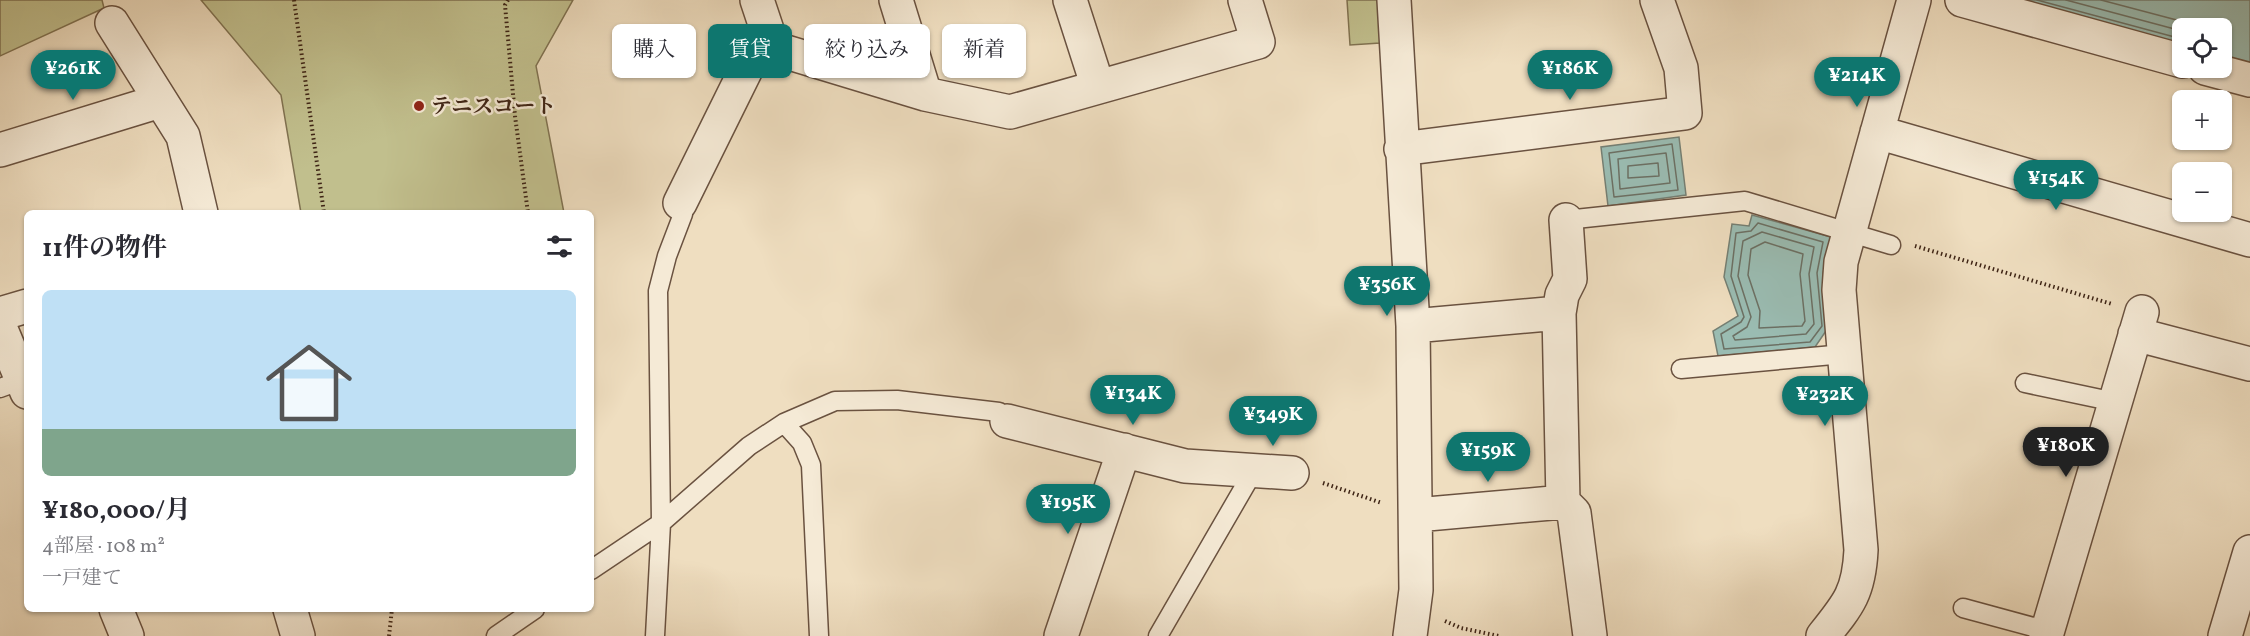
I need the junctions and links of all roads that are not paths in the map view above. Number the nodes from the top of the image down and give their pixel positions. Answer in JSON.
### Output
{"nodes":[{"id":1,"x":896,"y":0,"type":"edge"},
{"id":2,"x":1070,"y":0,"type":"edge"},
{"id":3,"x":1245,"y":0,"type":"edge"},
{"id":4,"x":1394,"y":0,"type":"edge"},
{"id":5,"x":1657,"y":0,"type":"edge"},
{"id":6,"x":1914,"y":0,"type":"edge"},
{"id":7,"x":1962,"y":0,"type":"edge"},
{"id":8,"x":762,"y":14,"type":"edge"},
{"id":9,"x":112,"y":23,"type":"dead end"},
{"id":10,"x":2172,"y":58,"type":"edge"},
{"id":11,"x":2232,"y":75,"type":"edge"},
{"id":12,"x":2250,"y":80,"type":"edge"},
{"id":13,"x":1098,"y":87,"type":"junction"},
{"id":14,"x":925,"y":94,"type":"junction"},
{"id":15,"x":160,"y":101,"type":"junction"},
{"id":16,"x":1877,"y":132,"type":"junction"},
{"id":17,"x":1401,"y":148,"type":"junction"},
{"id":18,"x":0,"y":150,"type":"edge"},
{"id":19,"x":680,"y":204,"type":"joint"},
{"id":20,"x":200,"y":210,"type":"edge"},
{"id":21,"x":1566,"y":220,"type":"joint"},
{"id":22,"x":1848,"y":231,"type":"junction"},
{"id":23,"x":2250,"y":240,"type":"edge"},
{"id":24,"x":1891,"y":245,"type":"road end"},
{"id":25,"x":24,"y":307,"type":"edge"},
{"id":26,"x":1558,"y":313,"type":"junction"},
{"id":27,"x":0,"y":314,"type":"edge"},
{"id":28,"x":1413,"y":326,"type":"junction"},
{"id":29,"x":0,"y":327,"type":"edge"},
{"id":30,"x":1844,"y":354,"type":"junction"},
{"id":31,"x":2250,"y":364,"type":"edge"},
{"id":32,"x":1681,"y":369,"type":"dead end"},
{"id":33,"x":2025,"y":383,"type":"dead end"},
{"id":34,"x":16,"y":387,"type":"edge"},
{"id":35,"x":2115,"y":402,"type":"junction"},
{"id":36,"x":1006,"y":421,"type":"joint"},
{"id":37,"x":784,"y":423,"type":"junction"},
{"id":38,"x":1124,"y":450,"type":"junction"},
{"id":39,"x":1252,"y":472,"type":"junction"},
{"id":40,"x":1292,"y":473,"type":"road end"},
{"id":41,"x":1563,"y":502,"type":"junction"},
{"id":42,"x":1416,"y":515,"type":"junction"},
{"id":43,"x":661,"y":523,"type":"junction"},
{"id":44,"x":2250,"y":552,"type":"edge"},
{"id":45,"x":594,"y":568,"type":"edge"},
{"id":46,"x":1963,"y":608,"type":"dead end"},
{"id":47,"x":117,"y":612,"type":"edge"},
{"id":48,"x":291,"y":612,"type":"edge"},
{"id":49,"x":531,"y":612,"type":"edge"},
{"id":50,"x":1412,"y":622,"type":"edge"},
{"id":51,"x":2047,"y":634,"type":"edge"},
{"id":52,"x":127,"y":636,"type":"edge"},
{"id":53,"x":297,"y":636,"type":"edge"},
{"id":54,"x":496,"y":636,"type":"edge"},
{"id":55,"x":655,"y":636,"type":"edge"},
{"id":56,"x":819,"y":636,"type":"edge"},
{"id":57,"x":1061,"y":636,"type":"edge"},
{"id":58,"x":1158,"y":636,"type":"edge"},
{"id":59,"x":1590,"y":636,"type":"edge"},
{"id":60,"x":1823,"y":636,"type":"edge"},
{"id":61,"x":2225,"y":636,"type":"edge"}],
"edges":[{"from":1,"to":14,"type":"street"},
{"from":2,"to":13,"type":"street"},
{"from":3,"to":13,"type":"street"},
{"from":4,"to":17,"type":"street"},
{"from":5,"to":17,"type":"street"},
{"from":6,"to":16,"type":"street"},
{"from":7,"to":10,"type":"street"},
{"from":8,"to":14,"type":"street"},
{"from":8,"to":19,"type":"street"},
{"from":9,"to":15,"type":"street"},
{"from":11,"to":12,"type":"street"},
{"from":13,"to":14,"type":"street"},
{"from":15,"to":18,"type":"street"},
{"from":15,"to":20,"type":"street"},
{"from":16,"to":22,"type":"street"},
{"from":16,"to":23,"type":"street"},
{"from":17,"to":28,"type":"street"},
{"from":19,"to":43,"type":"lane"},
{"from":21,"to":22,"type":"lane"},
{"from":21,"to":26,"type":"street"},
{"from":22,"to":24,"type":"lane"},
{"from":22,"to":30,"type":"street"},
{"from":25,"to":27,"type":"street"},
{"from":26,"to":28,"type":"street"},
{"from":26,"to":41,"type":"street"},
{"from":28,"to":42,"type":"street"},
{"from":29,"to":34,"type":"street"},
{"from":30,"to":32,"type":"lane"},
{"from":30,"to":60,"type":"street"},
{"from":31,"to":35,"type":"street"},
{"from":33,"to":35,"type":"lane"},
{"from":35,"to":51,"type":"street"},
{"from":36,"to":37,"type":"lane"},
{"from":36,"to":38,"type":"street"},
{"from":37,"to":43,"type":"lane"},
{"from":37,"to":56,"type":"lane"},
{"from":38,"to":39,"type":"street"},
{"from":38,"to":57,"type":"street"},
{"from":39,"to":40,"type":"street"},
{"from":39,"to":58,"type":"lane"},
{"from":41,"to":42,"type":"street"},
{"from":41,"to":59,"type":"street"},
{"from":42,"to":50,"type":"street"},
{"from":43,"to":45,"type":"lane"},
{"from":43,"to":55,"type":"lane"},
{"from":44,"to":61,"type":"street"},
{"from":46,"to":51,"type":"lane"},
{"from":47,"to":52,"type":"street"},
{"from":48,"to":53,"type":"street"},
{"from":49,"to":54,"type":"lane"}]}
